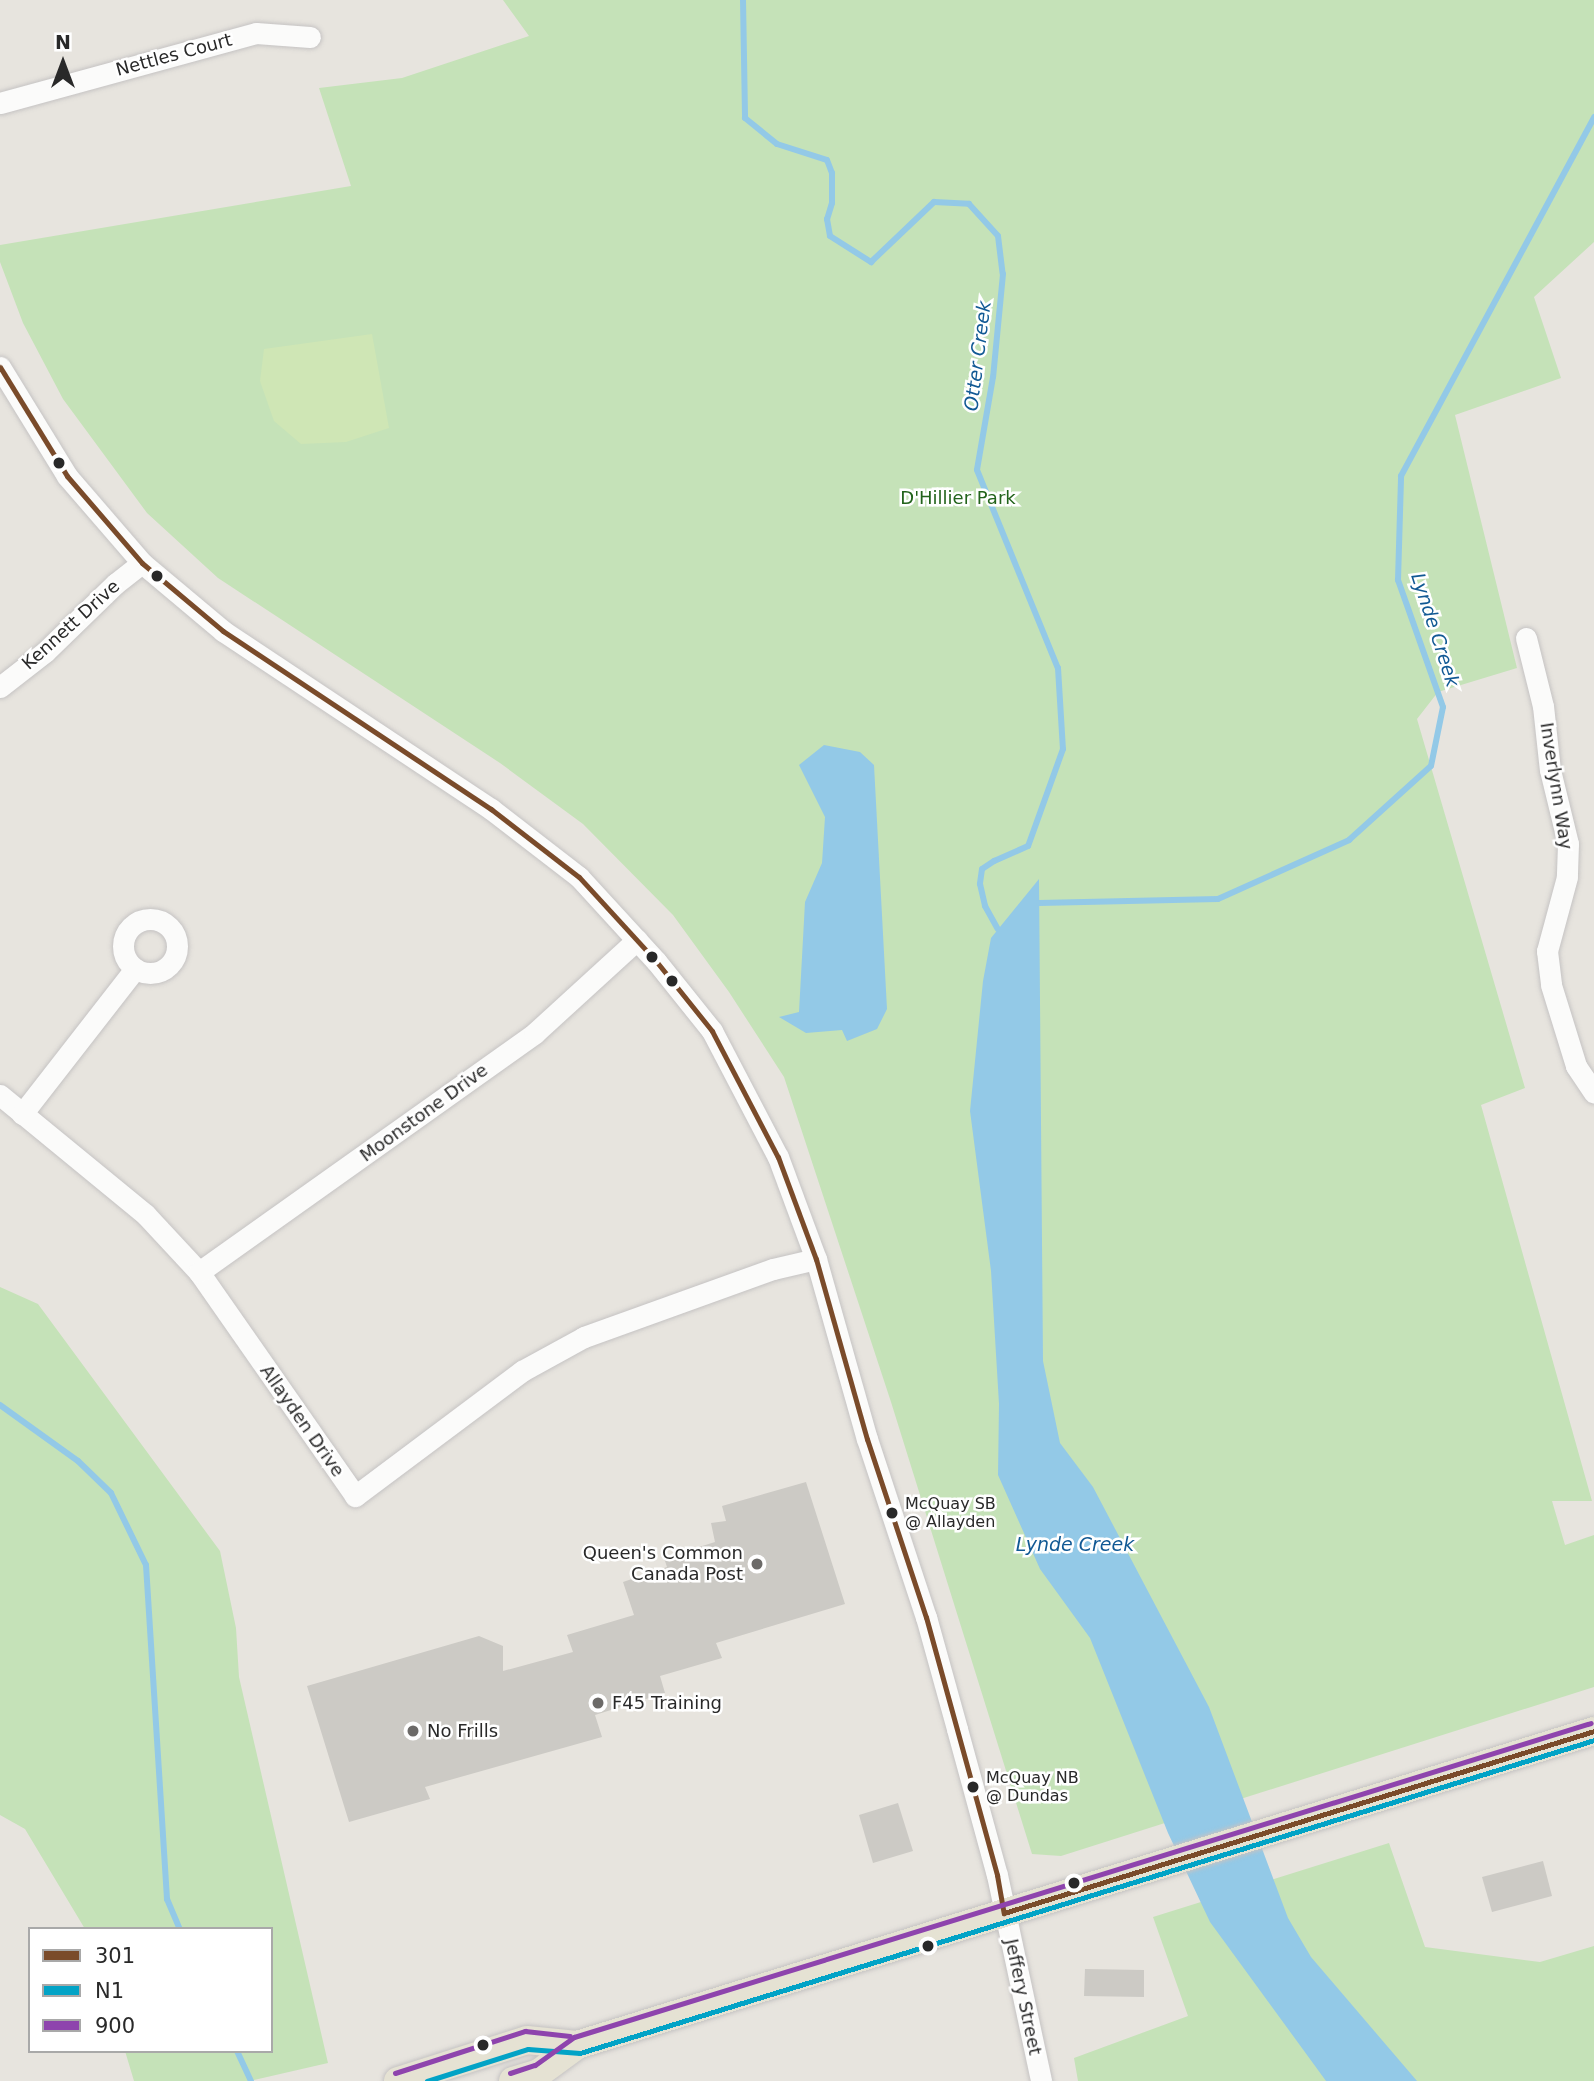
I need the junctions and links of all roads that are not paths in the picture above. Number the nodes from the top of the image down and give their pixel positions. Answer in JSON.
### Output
{"nodes":[{"id":1,"x":310,"y":37,"type":"dead end"},
{"id":2,"x":0,"y":103,"type":"edge"},
{"id":3,"x":1,"y":372,"type":"edge"},
{"id":4,"x":142,"y":563,"type":"junction"},
{"id":5,"x":1526,"y":638,"type":"dead end"},
{"id":6,"x":0,"y":687,"type":"edge"},
{"id":7,"x":637,"y":940,"type":"junction"},
{"id":8,"x":135,"y":969,"type":"dead end"},
{"id":9,"x":1594,"y":1093,"type":"edge"},
{"id":10,"x":0,"y":1095,"type":"edge"},
{"id":11,"x":22,"y":1114,"type":"junction"},
{"id":12,"x":816,"y":1259,"type":"junction"},
{"id":13,"x":199,"y":1272,"type":"junction"},
{"id":14,"x":1594,"y":1731,"type":"edge"},
{"id":15,"x":1004,"y":1913,"type":"junction"},
{"id":16,"x":577,"y":2045,"type":"junction"},
{"id":17,"x":411,"y":2079,"type":"edge"},
{"id":18,"x":513,"y":2081,"type":"edge"},
{"id":19,"x":1041,"y":2081,"type":"edge"}],
"edges":[{"from":1,"to":2,"type":"street","name":"Nettles Court"},
{"from":3,"to":4,"type":"street","name":"Jeffery Street"},
{"from":4,"to":6,"type":"street","name":"Kennett Drive"},
{"from":4,"to":7,"type":"street","name":"Jeffery Street"},
{"from":5,"to":9,"type":"street","name":"Inverlynn Way"},
{"from":7,"to":12,"type":"street","name":"Jeffery Street"},
{"from":7,"to":13,"type":"street","name":"Moonstone Drive"},
{"from":8,"to":11,"type":"street"},
{"from":10,"to":11,"type":"street","name":"Allayden Drive"},
{"from":11,"to":13,"type":"street","name":"Allayden Drive"},
{"from":12,"to":13,"type":"street","name":"Allayden Drive"},
{"from":12,"to":15,"type":"street","name":"Jeffery Street"},
{"from":14,"to":15,"type":"main road"},
{"from":15,"to":16,"type":"main road"},
{"from":15,"to":19,"type":"street","name":"Jeffery Street"},
{"from":16,"to":17,"type":"main road"},
{"from":16,"to":18,"type":"main road"}]}
